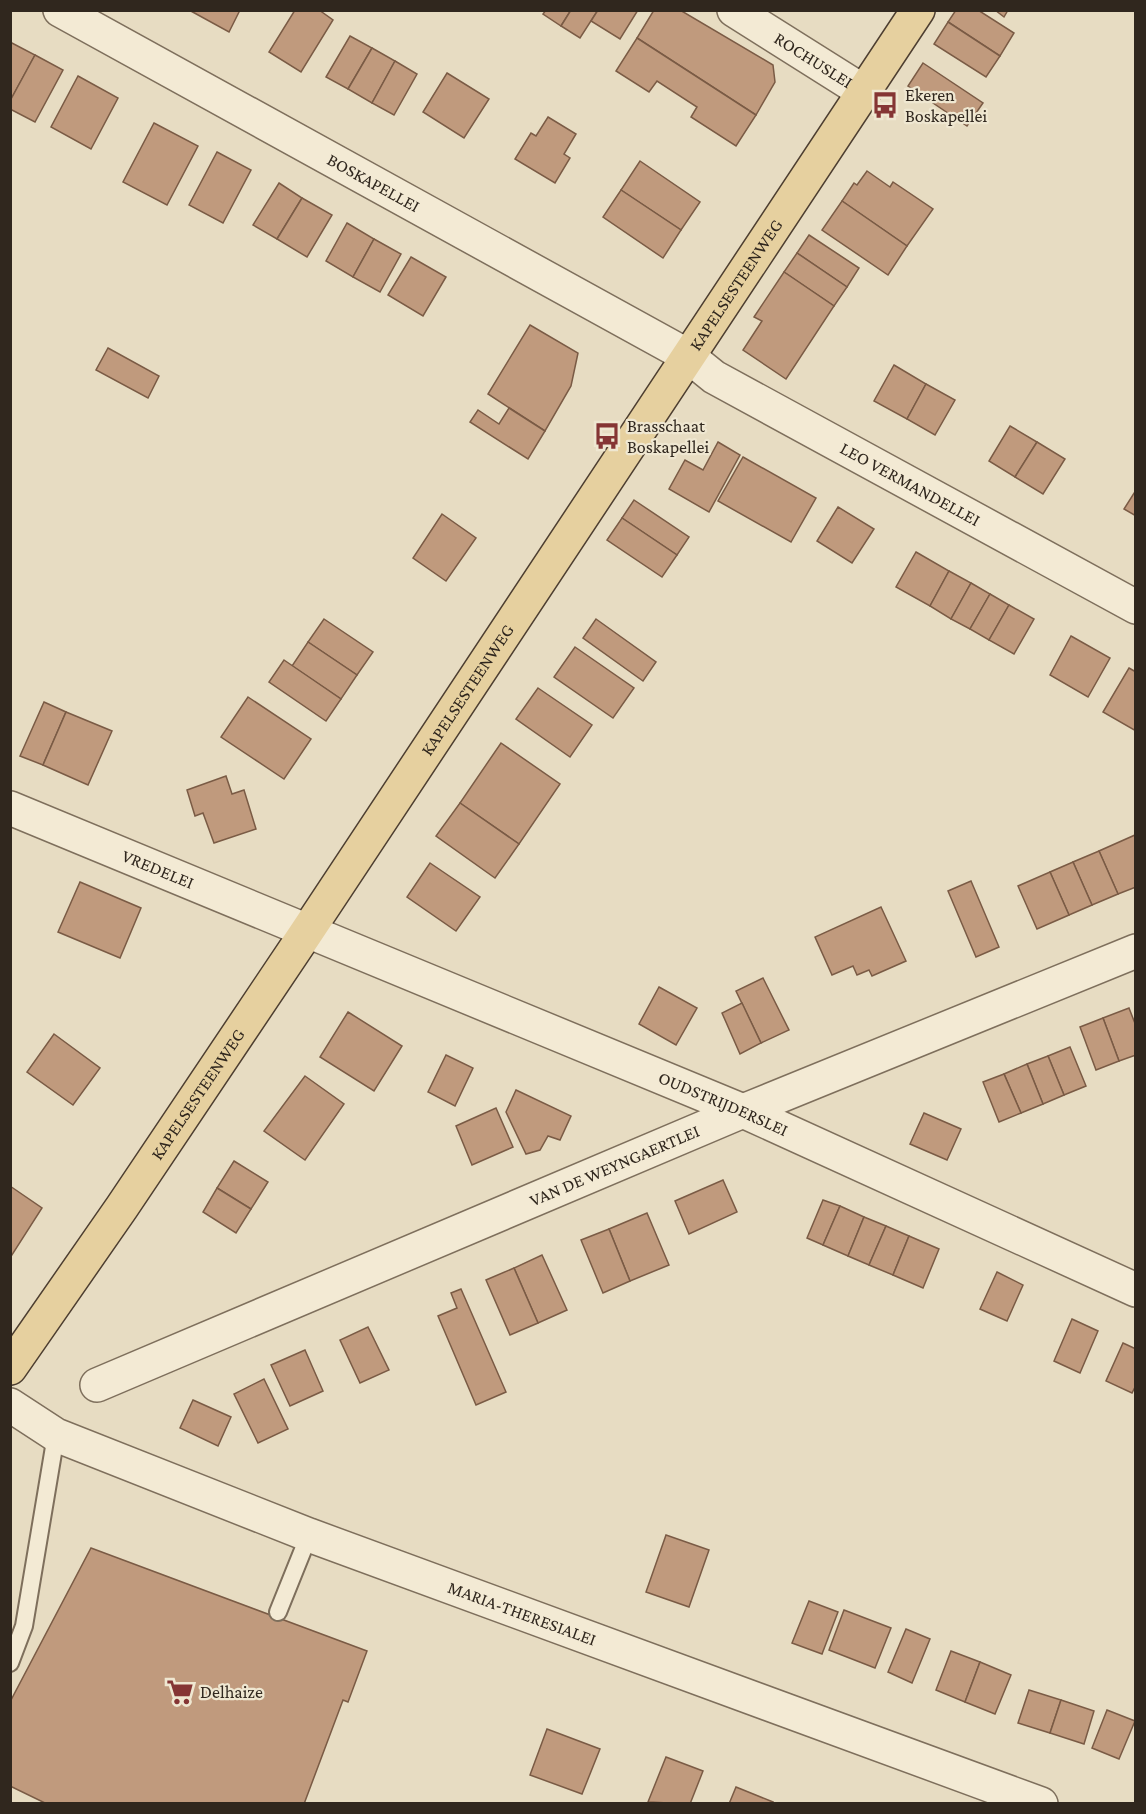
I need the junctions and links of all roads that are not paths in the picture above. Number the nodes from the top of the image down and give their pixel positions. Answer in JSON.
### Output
{"nodes":[{"id":1,"x":60,"y":10,"type":"edge"},
{"id":2,"x":734,"y":10,"type":"edge"},
{"id":3,"x":918,"y":10,"type":"edge"},
{"id":4,"x":864,"y":92,"type":"junction"},
{"id":5,"x":688,"y":356,"type":"junction"},
{"id":6,"x":1136,"y":607,"type":"edge"},
{"id":7,"x":10,"y":808,"type":"edge"},
{"id":8,"x":306,"y":933,"type":"junction"},
{"id":9,"x":1136,"y":951,"type":"edge"},
{"id":10,"x":743,"y":1111,"type":"junction"},
{"id":11,"x":1136,"y":1290,"type":"edge"},
{"id":12,"x":10,"y":1368,"type":"edge"},
{"id":13,"x":97,"y":1385,"type":"dead end"},
{"id":14,"x":10,"y":1406,"type":"edge"},
{"id":15,"x":56,"y":1435,"type":"junction"},
{"id":16,"x":309,"y":1534,"type":"junction"},
{"id":17,"x":278,"y":1612,"type":"dead end"},
{"id":18,"x":10,"y":1663,"type":"edge"},
{"id":19,"x":1041,"y":1803,"type":"edge"}],
"edges":[{"from":1,"to":5,"type":"street","name":"BOSKAPELLEI"},
{"from":2,"to":4,"type":"street","name":"ROCHUSLEI"},
{"from":3,"to":4,"type":"main road","name":"KAPELSESTEENWEG"},
{"from":4,"to":5,"type":"main road","name":"KAPELSESTEENWEG"},
{"from":5,"to":6,"type":"street","name":"LEO VERMANDELLEI"},
{"from":5,"to":8,"type":"main road","name":"KAPELSESTEENWEG"},
{"from":7,"to":8,"type":"street","name":"VREDELEI"},
{"from":8,"to":10,"type":"street","name":"OUDSTRIJDERSLEI"},
{"from":8,"to":12,"type":"main road","name":"KAPELSESTEENWEG"},
{"from":9,"to":10,"type":"street","name":"VAN DE WEYNGAERTLEI"},
{"from":10,"to":11,"type":"street","name":"OUDSTRIJDERSLEI"},
{"from":10,"to":13,"type":"street","name":"VAN DE WEYNGAERTLEI"},
{"from":14,"to":15,"type":"street","name":"MARIA-THERESIALEI"},
{"from":15,"to":16,"type":"street","name":"MARIA-THERESIALEI"},
{"from":15,"to":18,"type":"lane"},
{"from":16,"to":17,"type":"lane"},
{"from":16,"to":19,"type":"street","name":"MARIA-THERESIALEI"}]}
